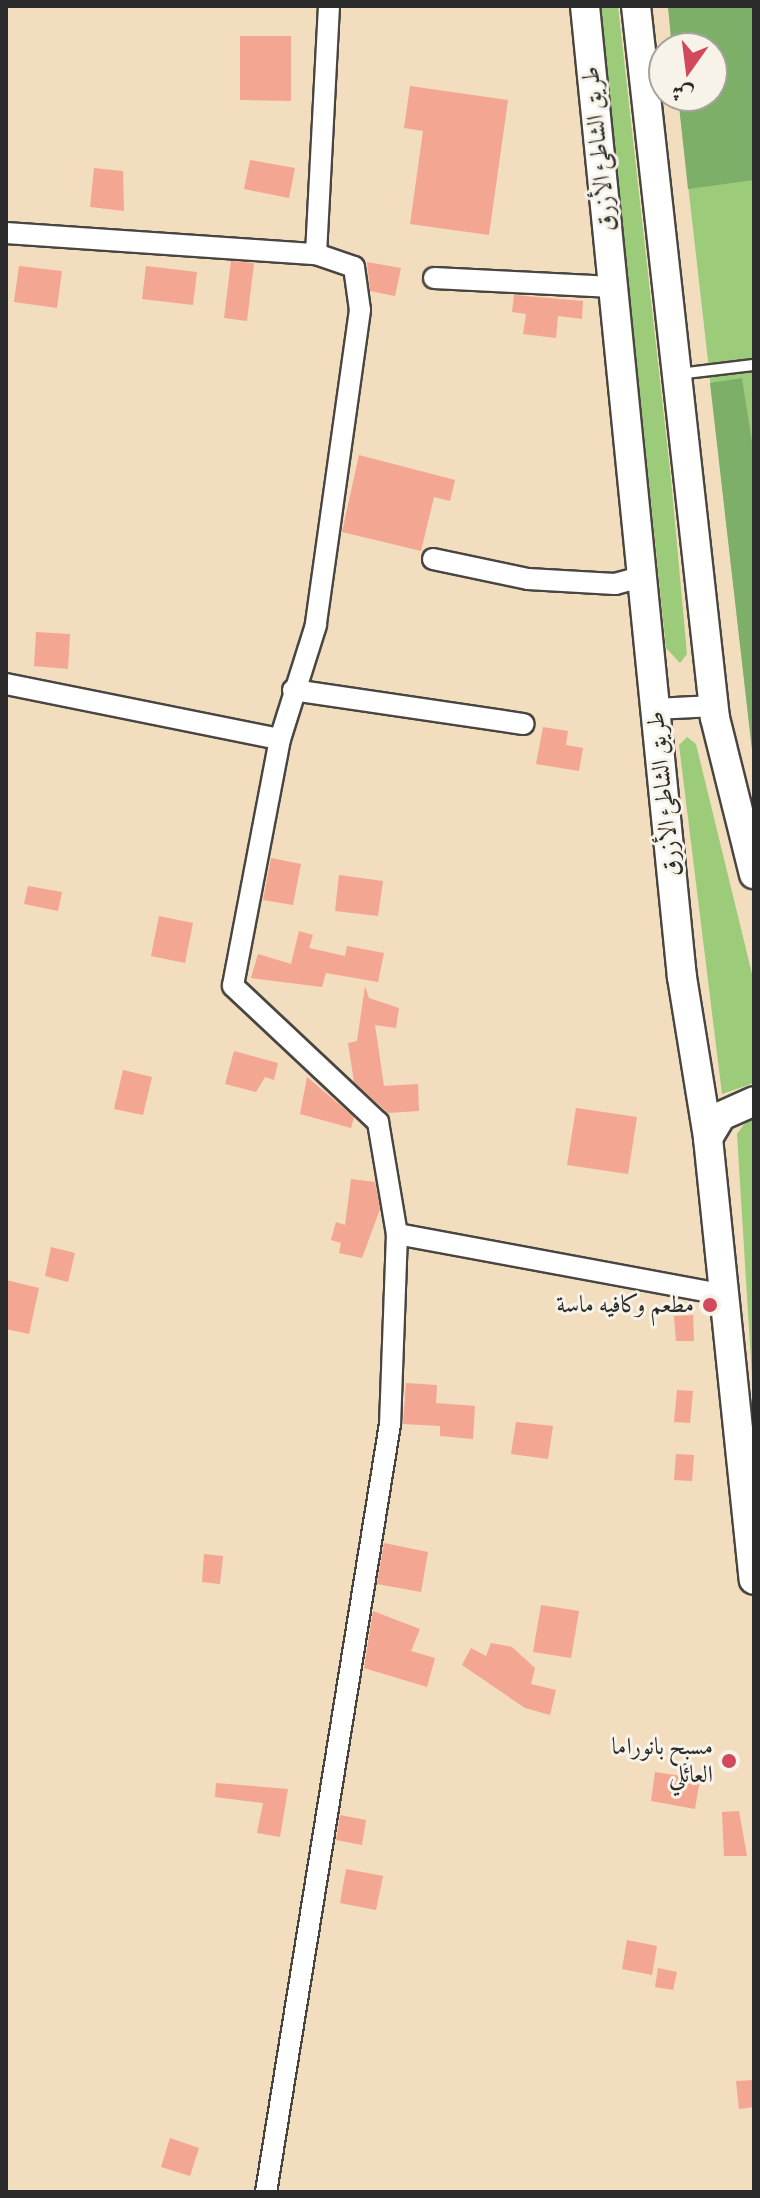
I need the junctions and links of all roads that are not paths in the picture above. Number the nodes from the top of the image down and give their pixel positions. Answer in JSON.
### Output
{"nodes":[{"id":1,"x":329,"y":6,"type":"edge"},
{"id":2,"x":585,"y":6,"type":"edge"},
{"id":3,"x":636,"y":6,"type":"edge"},
{"id":4,"x":6,"y":233,"type":"edge"},
{"id":5,"x":316,"y":254,"type":"junction"},
{"id":6,"x":434,"y":278,"type":"dead end"},
{"id":7,"x":613,"y":287,"type":"junction"},
{"id":8,"x":754,"y":365,"type":"edge"},
{"id":9,"x":676,"y":374,"type":"junction"},
{"id":10,"x":433,"y":559,"type":"dead end"},
{"id":11,"x":642,"y":577,"type":"junction"},
{"id":12,"x":6,"y":684,"type":"edge"},
{"id":13,"x":293,"y":690,"type":"junction"},
{"id":14,"x":714,"y":706,"type":"junction"},
{"id":15,"x":655,"y":709,"type":"junction"},
{"id":16,"x":524,"y":724,"type":"dead end"},
{"id":17,"x":280,"y":739,"type":"junction"},
{"id":18,"x":754,"y":874,"type":"edge"},
{"id":19,"x":754,"y":1101,"type":"edge"},
{"id":20,"x":708,"y":1138,"type":"junction"},
{"id":21,"x":397,"y":1234,"type":"junction"},
{"id":22,"x":721,"y":1294,"type":"junction"},
{"id":23,"x":754,"y":1580,"type":"edge"},
{"id":24,"x":266,"y":2192,"type":"edge"}],
"edges":[{"from":1,"to":5,"type":"street"},
{"from":2,"to":7,"type":"main road","name":"طريق الشاطئ الأزرق"},
{"from":3,"to":9,"type":"main road"},
{"from":4,"to":5,"type":"street"},
{"from":5,"to":13,"type":"street"},
{"from":6,"to":7,"type":"street"},
{"from":7,"to":11,"type":"main road","name":"طريق الشاطئ الأزرق"},
{"from":8,"to":9,"type":"lane"},
{"from":9,"to":14,"type":"main road"},
{"from":10,"to":11,"type":"street"},
{"from":11,"to":15,"type":"main road","name":"طريق الشاطئ الأزرق"},
{"from":12,"to":17,"type":"street"},
{"from":13,"to":16,"type":"street"},
{"from":13,"to":17,"type":"street"},
{"from":14,"to":15,"type":"street"},
{"from":14,"to":18,"type":"main road"},
{"from":15,"to":20,"type":"main road","name":"طريق الشاطئ الأزرق"},
{"from":17,"to":21,"type":"street"},
{"from":19,"to":20,"type":"main road"},
{"from":20,"to":22,"type":"main road","name":"طريق الشاطئ الأزرق"},
{"from":21,"to":22,"type":"street"},
{"from":21,"to":24,"type":"street"},
{"from":22,"to":23,"type":"main road","name":"طريق الشاطئ الأزرق"}]}
